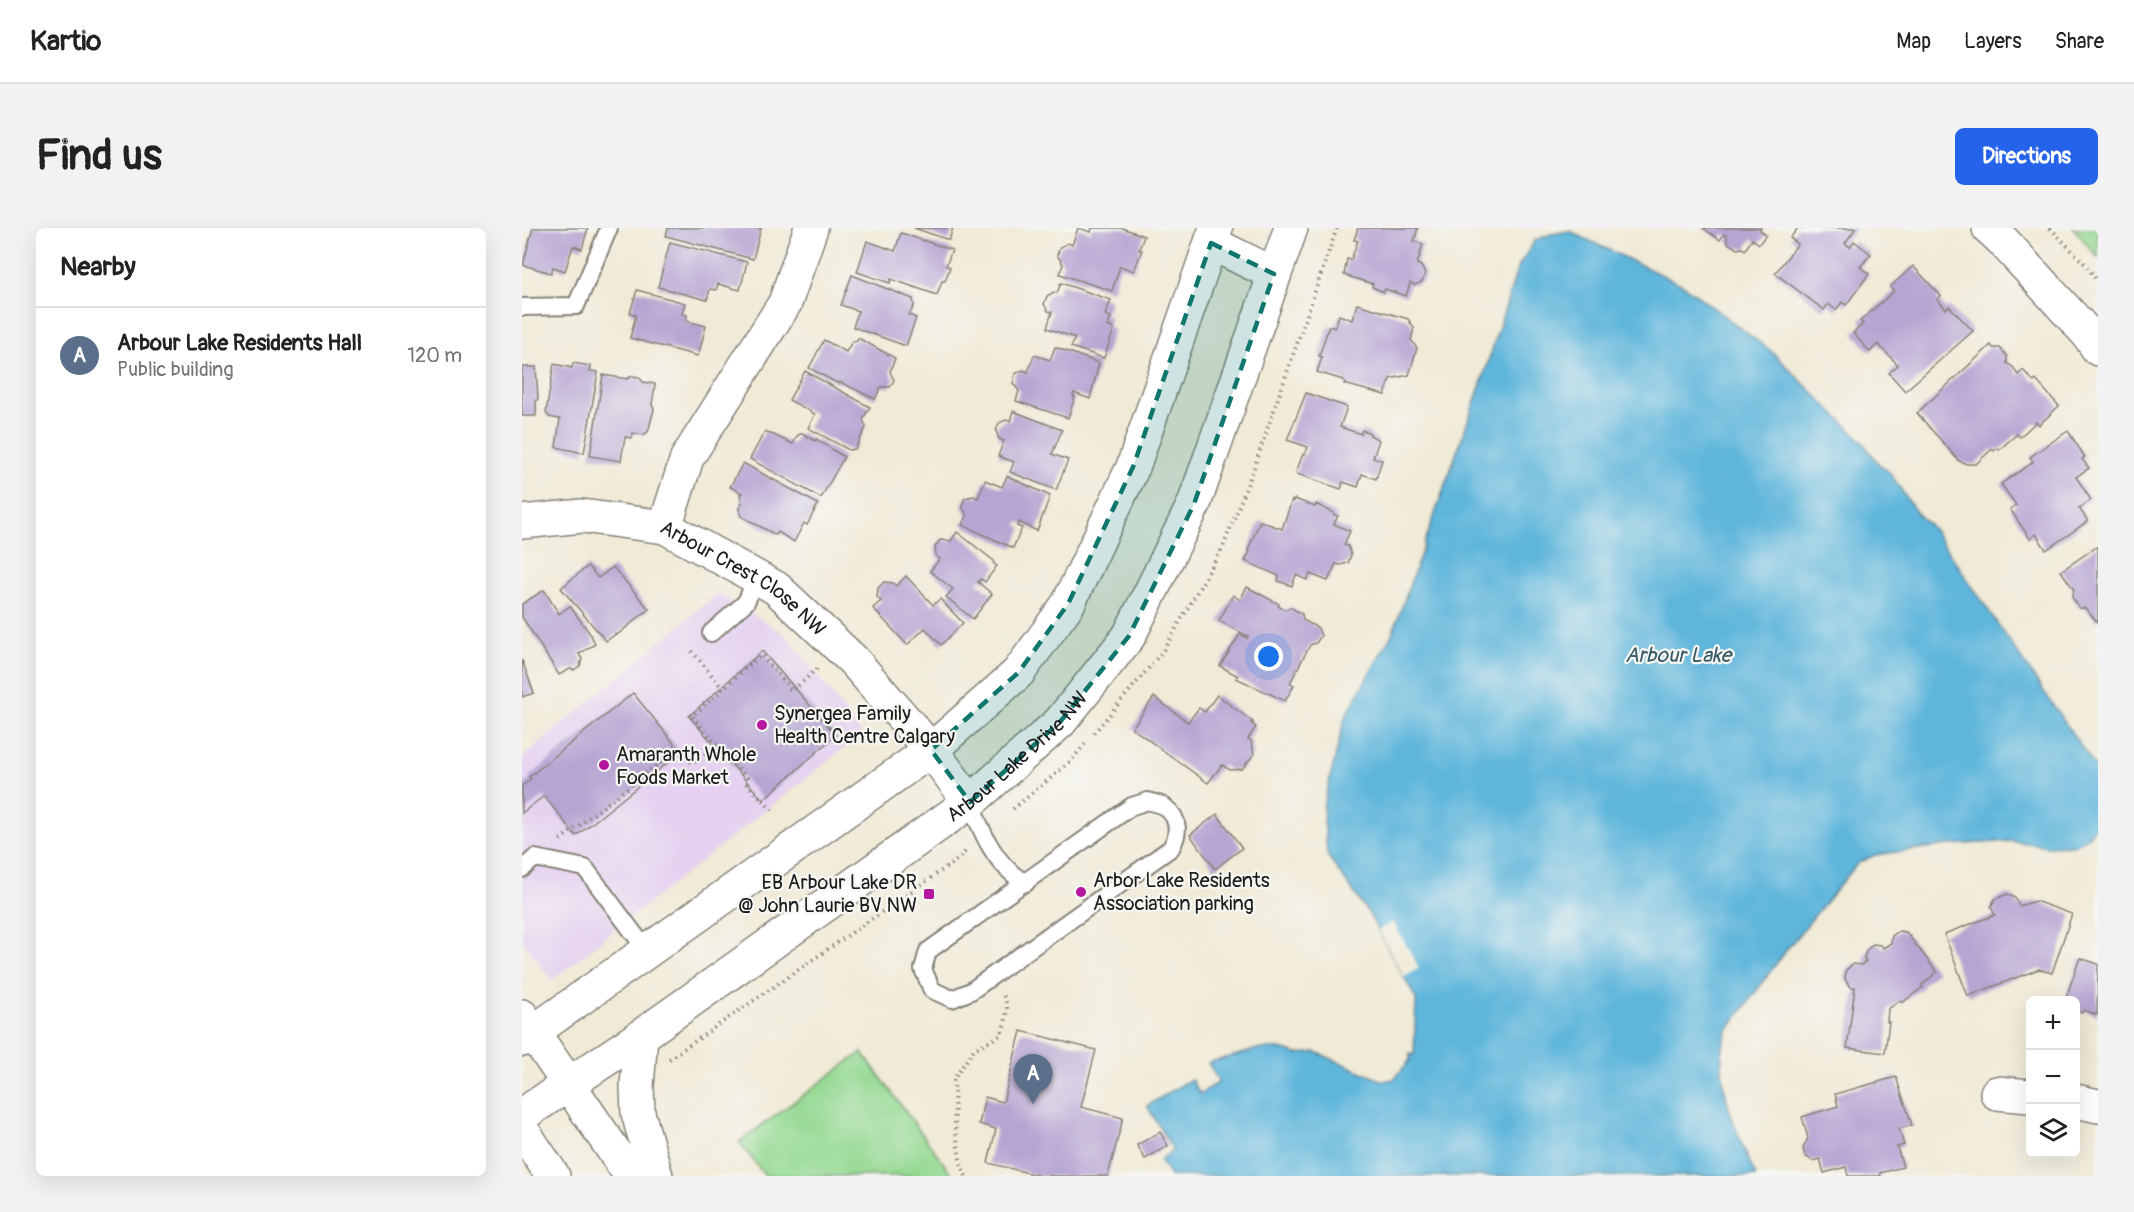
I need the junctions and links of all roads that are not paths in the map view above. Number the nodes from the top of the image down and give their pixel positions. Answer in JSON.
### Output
{"nodes":[{"id":1,"x":609,"y":228,"type":"edge"},
{"id":2,"x":811,"y":228,"type":"edge"},
{"id":3,"x":1291,"y":228,"type":"edge"},
{"id":4,"x":1989,"y":228,"type":"edge"},
{"id":5,"x":1214,"y":235,"type":"edge"},
{"id":6,"x":1274,"y":274,"type":"junction"},
{"id":7,"x":522,"y":307,"type":"edge"},
{"id":8,"x":2098,"y":349,"type":"edge"},
{"id":9,"x":522,"y":522,"type":"edge"},
{"id":10,"x":664,"y":527,"type":"junction"},
{"id":11,"x":757,"y":578,"type":"junction"},
{"id":12,"x":711,"y":633,"type":"dead end"},
{"id":13,"x":931,"y":750,"type":"junction"},
{"id":14,"x":970,"y":802,"type":"junction"},
{"id":15,"x":528,"y":864,"type":"edge"},
{"id":16,"x":1026,"y":883,"type":"junction"},
{"id":17,"x":646,"y":951,"type":"junction"},
{"id":18,"x":526,"y":1029,"type":"edge"},
{"id":19,"x":641,"y":1036,"type":"junction"},
{"id":20,"x":569,"y":1082,"type":"junction"},
{"id":21,"x":1997,"y":1093,"type":"dead end"},
{"id":22,"x":2026,"y":1096,"type":"edge"},
{"id":23,"x":2080,"y":1102,"type":"edge"},
{"id":24,"x":2098,"y":1106,"type":"edge"},
{"id":25,"x":522,"y":1115,"type":"edge"},
{"id":26,"x":522,"y":1130,"type":"edge"},
{"id":27,"x":553,"y":1176,"type":"edge"},
{"id":28,"x":631,"y":1176,"type":"edge"},
{"id":29,"x":656,"y":1176,"type":"edge"}],
"edges":[{"from":1,"to":7,"type":"lane"},
{"from":2,"to":10,"type":"street","name":"Arbour Crest Close NW"},
{"from":3,"to":6,"type":"street","name":"Arbour Lake Drive NW"},
{"from":4,"to":8,"type":"street"},
{"from":5,"to":6,"type":"street"},
{"from":5,"to":13,"type":"street"},
{"from":6,"to":14,"type":"street","name":"Arbour Lake Drive NW"},
{"from":9,"to":10,"type":"street"},
{"from":10,"to":11,"type":"street","name":"Arbour Crest Close NW"},
{"from":11,"to":12,"type":"lane"},
{"from":11,"to":13,"type":"street","name":"Arbour Crest Close NW"},
{"from":13,"to":14,"type":"street","name":"Arbour Crest Close NW"},
{"from":13,"to":17,"type":"street"},
{"from":14,"to":16,"type":"lane"},
{"from":14,"to":19,"type":"street","name":"Arbour Lake Drive NW"},
{"from":15,"to":17,"type":"lane"},
{"from":16,"to":16,"type":"lane"},
{"from":17,"to":18,"type":"street"},
{"from":18,"to":20,"type":"street"},
{"from":19,"to":20,"type":"street","name":"Arbour Lake Drive NW"},
{"from":19,"to":29,"type":"street"},
{"from":20,"to":25,"type":"street","name":"Arbour Lake Drive NW"},
{"from":20,"to":28,"type":"street"},
{"from":21,"to":22,"type":"street"},
{"from":23,"to":24,"type":"street"},
{"from":26,"to":27,"type":"street"}]}
